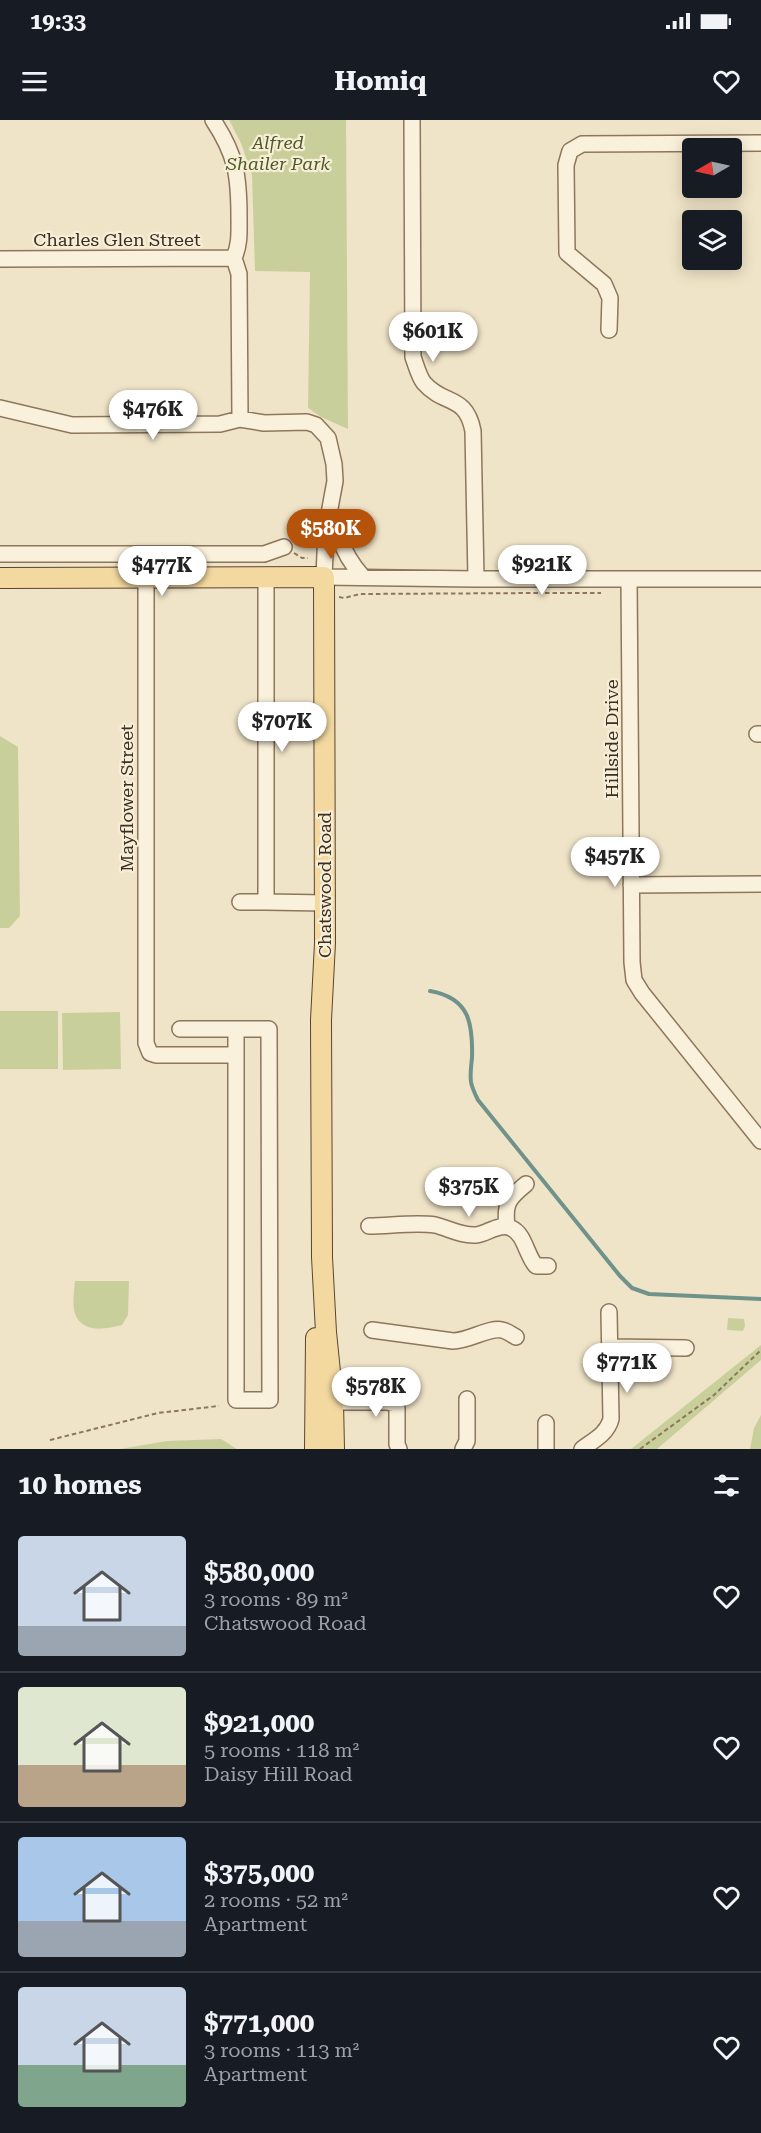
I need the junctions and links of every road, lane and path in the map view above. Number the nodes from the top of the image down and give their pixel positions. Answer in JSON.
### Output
{"nodes":[{"id":1,"x":213,"y":120,"type":"edge"},
{"id":2,"x":412,"y":120,"type":"edge"},
{"id":3,"x":761,"y":143,"type":"edge"},
{"id":4,"x":234,"y":258,"type":"junction"},
{"id":5,"x":0,"y":259,"type":"edge"},
{"id":6,"x":609,"y":330,"type":"dead end"},
{"id":7,"x":0,"y":408,"type":"edge"},
{"id":8,"x":240,"y":419,"type":"junction"},
{"id":9,"x":331,"y":514,"type":"junction"},
{"id":10,"x":284,"y":546,"type":"dead end"},
{"id":11,"x":0,"y":554,"type":"edge"},
{"id":12,"x":266,"y":577,"type":"junction"},
{"id":13,"x":324,"y":577,"type":"junction"},
{"id":14,"x":363,"y":577,"type":"junction"},
{"id":15,"x":0,"y":578,"type":"edge"},
{"id":16,"x":146,"y":578,"type":"junction"},
{"id":17,"x":476,"y":579,"type":"junction"},
{"id":18,"x":629,"y":579,"type":"junction"},
{"id":19,"x":761,"y":579,"type":"edge"},
{"id":20,"x":601,"y":593,"type":"dead end"},
{"id":21,"x":339,"y":597,"type":"dead end"},
{"id":22,"x":761,"y":884,"type":"edge"},
{"id":23,"x":631,"y":885,"type":"junction"},
{"id":24,"x":240,"y":902,"type":"dead end"},
{"id":25,"x":266,"y":902,"type":"junction"},
{"id":26,"x":325,"y":903,"type":"junction"},
{"id":27,"x":180,"y":1029,"type":"dead end"},
{"id":28,"x":236,"y":1029,"type":"junction"},
{"id":29,"x":236,"y":1054,"type":"junction"},
{"id":30,"x":761,"y":1141,"type":"edge"},
{"id":31,"x":526,"y":1184,"type":"dead end"},
{"id":32,"x":369,"y":1226,"type":"dead end"},
{"id":33,"x":507,"y":1226,"type":"junction"},
{"id":34,"x":322,"y":1257,"type":"junction"},
{"id":35,"x":548,"y":1266,"type":"dead end"},
{"id":36,"x":609,"y":1312,"type":"dead end"},
{"id":37,"x":372,"y":1330,"type":"dead end"},
{"id":38,"x":516,"y":1336,"type":"dead end"},
{"id":39,"x":609,"y":1347,"type":"junction"},
{"id":40,"x":686,"y":1348,"type":"dead end"},
{"id":41,"x":761,"y":1350,"type":"edge"},
{"id":42,"x":467,"y":1399,"type":"dead end"},
{"id":43,"x":333,"y":1402,"type":"junction"},
{"id":44,"x":219,"y":1406,"type":"dead end"},
{"id":45,"x":546,"y":1424,"type":"dead end"},
{"id":46,"x":50,"y":1440,"type":"dead end"},
{"id":47,"x":315,"y":1449,"type":"edge"},
{"id":48,"x":334,"y":1449,"type":"edge"},
{"id":49,"x":399,"y":1449,"type":"edge"},
{"id":50,"x":464,"y":1449,"type":"edge"},
{"id":51,"x":546,"y":1449,"type":"edge"},
{"id":52,"x":582,"y":1449,"type":"edge"},
{"id":53,"x":640,"y":1449,"type":"edge"}],
"edges":[{"from":1,"to":4,"type":"street"},
{"from":2,"to":17,"type":"street"},
{"from":3,"to":6,"type":"street"},
{"from":4,"to":5,"type":"street","name":"Charles Glen Street"},
{"from":4,"to":8,"type":"street"},
{"from":7,"to":8,"type":"street"},
{"from":8,"to":9,"type":"street","name":"Chatswood Road"},
{"from":9,"to":13,"type":"street","name":"Chatswood Road"},
{"from":9,"to":14,"type":"street","name":"Chatswood Road"},
{"from":10,"to":11,"type":"street"},
{"from":12,"to":13,"type":"main road"},
{"from":12,"to":16,"type":"main road"},
{"from":12,"to":25,"type":"street"},
{"from":13,"to":14,"type":"street"},
{"from":13,"to":26,"type":"main road","name":"Chatswood Road"},
{"from":14,"to":17,"type":"street"},
{"from":15,"to":16,"type":"main road"},
{"from":16,"to":29,"type":"street","name":"Mayflower Street"},
{"from":17,"to":18,"type":"street"},
{"from":18,"to":19,"type":"street"},
{"from":18,"to":23,"type":"street","name":"Hillside Drive"},
{"from":20,"to":21,"type":"path"},
{"from":22,"to":23,"type":"street"},
{"from":23,"to":30,"type":"street","name":"Hillside Drive"},
{"from":24,"to":25,"type":"street"},
{"from":25,"to":26,"type":"street"},
{"from":26,"to":34,"type":"main road","name":"Chatswood Road"},
{"from":27,"to":28,"type":"street"},
{"from":28,"to":29,"type":"street"},
{"from":28,"to":29,"type":"street"},
{"from":31,"to":33,"type":"street"},
{"from":32,"to":33,"type":"street"},
{"from":33,"to":35,"type":"street"},
{"from":34,"to":43,"type":"main road","name":"Chatswood Road"},
{"from":34,"to":47,"type":"main road","name":"Chatswood Road"},
{"from":36,"to":39,"type":"street"},
{"from":37,"to":38,"type":"street"},
{"from":39,"to":40,"type":"street"},
{"from":39,"to":52,"type":"street"},
{"from":41,"to":53,"type":"path"},
{"from":42,"to":50,"type":"street"},
{"from":43,"to":48,"type":"main road","name":"Chatswood Road"},
{"from":43,"to":49,"type":"street"},
{"from":44,"to":46,"type":"path"},
{"from":45,"to":51,"type":"street"}]}
